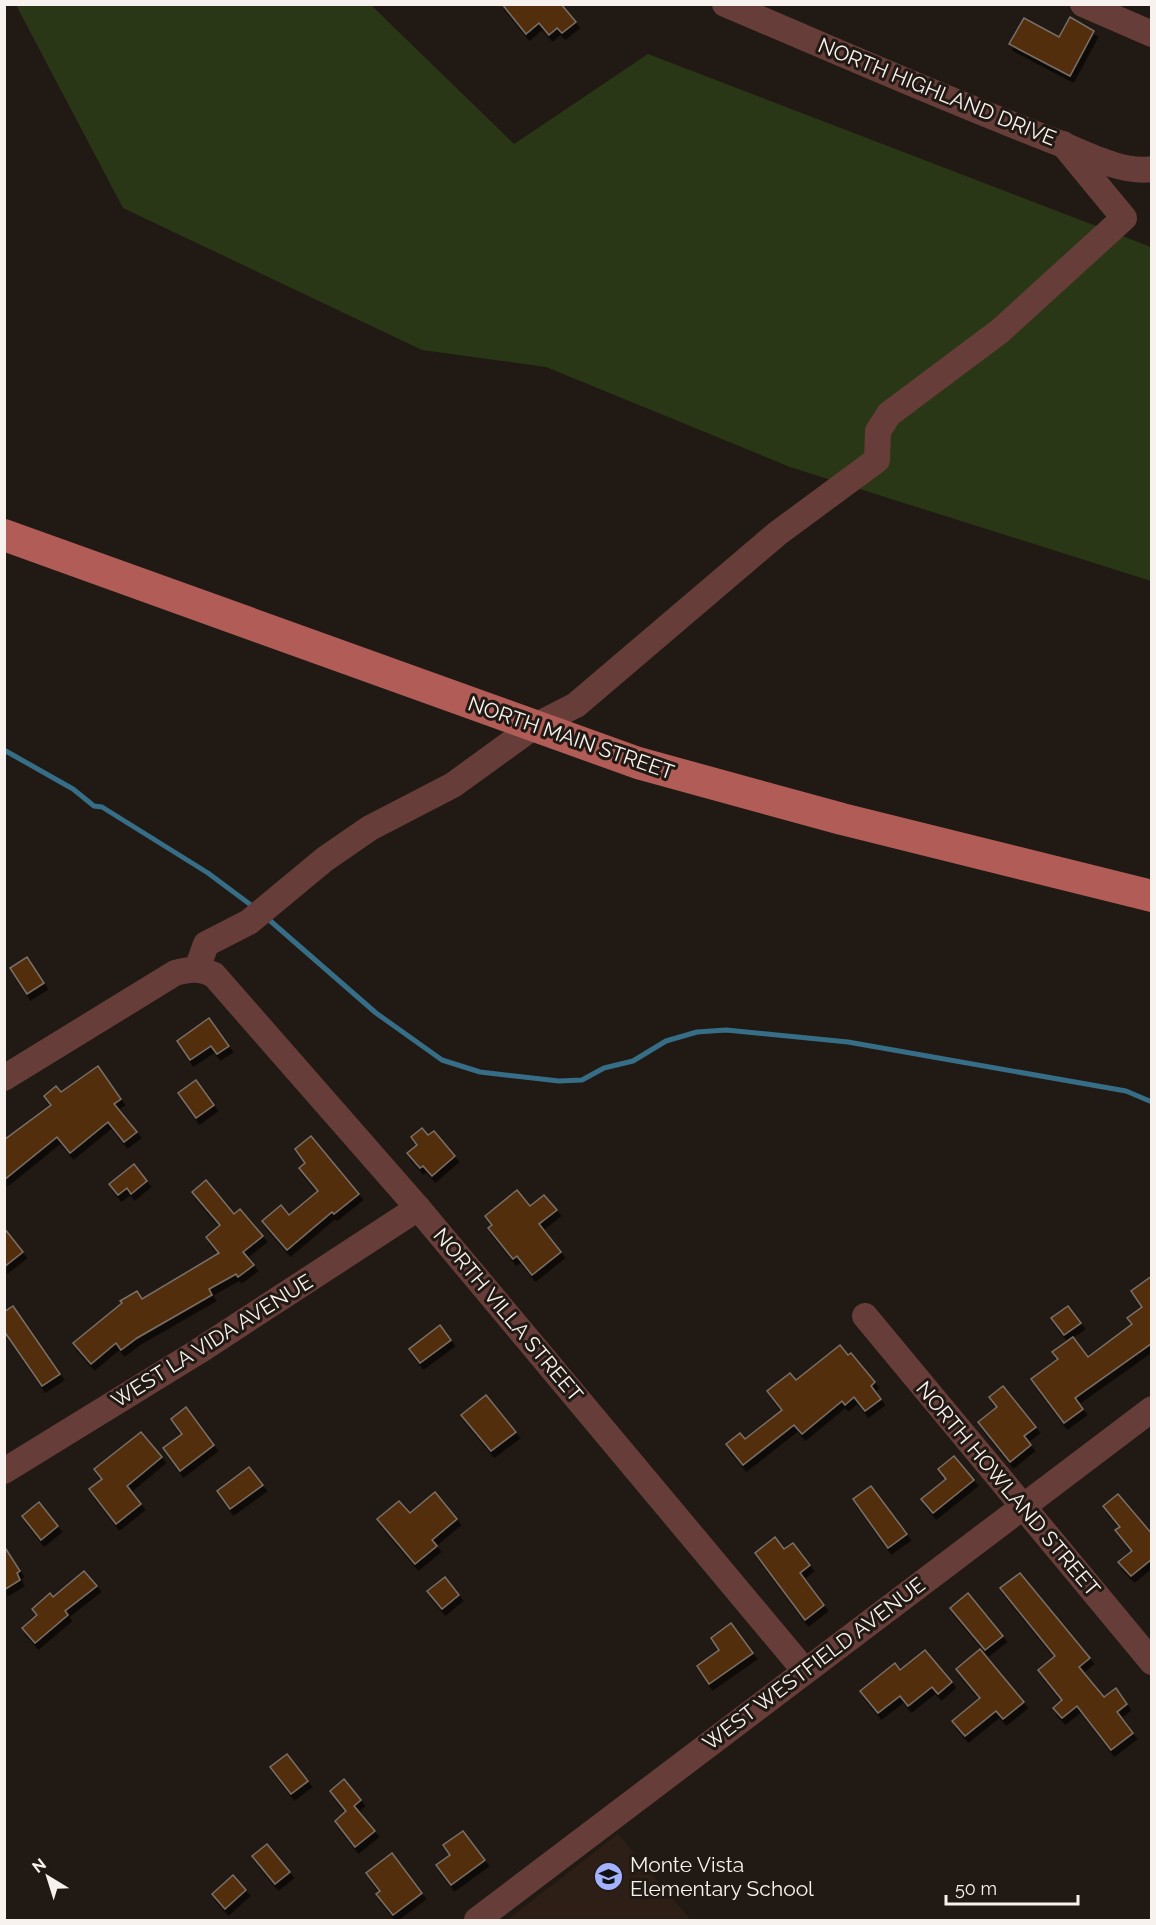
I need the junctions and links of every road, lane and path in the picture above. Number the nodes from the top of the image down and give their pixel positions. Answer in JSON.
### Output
{"nodes":[{"id":1,"x":725,"y":4,"type":"edge"},
{"id":2,"x":1083,"y":4,"type":"edge"},
{"id":3,"x":1152,"y":34,"type":"edge"},
{"id":4,"x":1062,"y":144,"type":"junction"},
{"id":5,"x":1152,"y":169,"type":"edge"},
{"id":6,"x":4,"y":535,"type":"edge"},
{"id":7,"x":533,"y":727,"type":"junction"},
{"id":8,"x":1152,"y":896,"type":"edge"},
{"id":9,"x":199,"y":969,"type":"junction"},
{"id":10,"x":4,"y":1078,"type":"edge"},
{"id":11,"x":418,"y":1208,"type":"junction"},
{"id":12,"x":865,"y":1316,"type":"dead end"},
{"id":13,"x":1152,"y":1409,"type":"edge"},
{"id":14,"x":4,"y":1470,"type":"edge"},
{"id":15,"x":1023,"y":1507,"type":"junction"},
{"id":16,"x":1152,"y":1662,"type":"edge"},
{"id":17,"x":805,"y":1671,"type":"junction"},
{"id":18,"x":477,"y":1920,"type":"edge"}],
"edges":[{"from":1,"to":4,"type":"street","name":"NORTH HIGHLAND DRIVE"},
{"from":2,"to":3,"type":"street"},
{"from":4,"to":5,"type":"street","name":"NORTH HIGHLAND DRIVE"},
{"from":4,"to":7,"type":"street"},
{"from":6,"to":7,"type":"main road","name":"NORTH MAIN STREET"},
{"from":7,"to":8,"type":"main road","name":"NORTH MAIN STREET"},
{"from":7,"to":9,"type":"street"},
{"from":9,"to":10,"type":"street"},
{"from":9,"to":11,"type":"street","name":"NORTH VILLA STREET"},
{"from":11,"to":14,"type":"street","name":"WEST LA VIDA AVENUE"},
{"from":11,"to":17,"type":"street","name":"NORTH VILLA STREET"},
{"from":12,"to":15,"type":"street","name":"NORTH HOWLAND STREET"},
{"from":13,"to":15,"type":"street","name":"WEST WESTFIELD AVENUE"},
{"from":15,"to":16,"type":"street","name":"NORTH HOWLAND STREET"},
{"from":15,"to":17,"type":"street","name":"WEST WESTFIELD AVENUE"},
{"from":17,"to":18,"type":"street","name":"WEST WESTFIELD AVENUE"}]}
